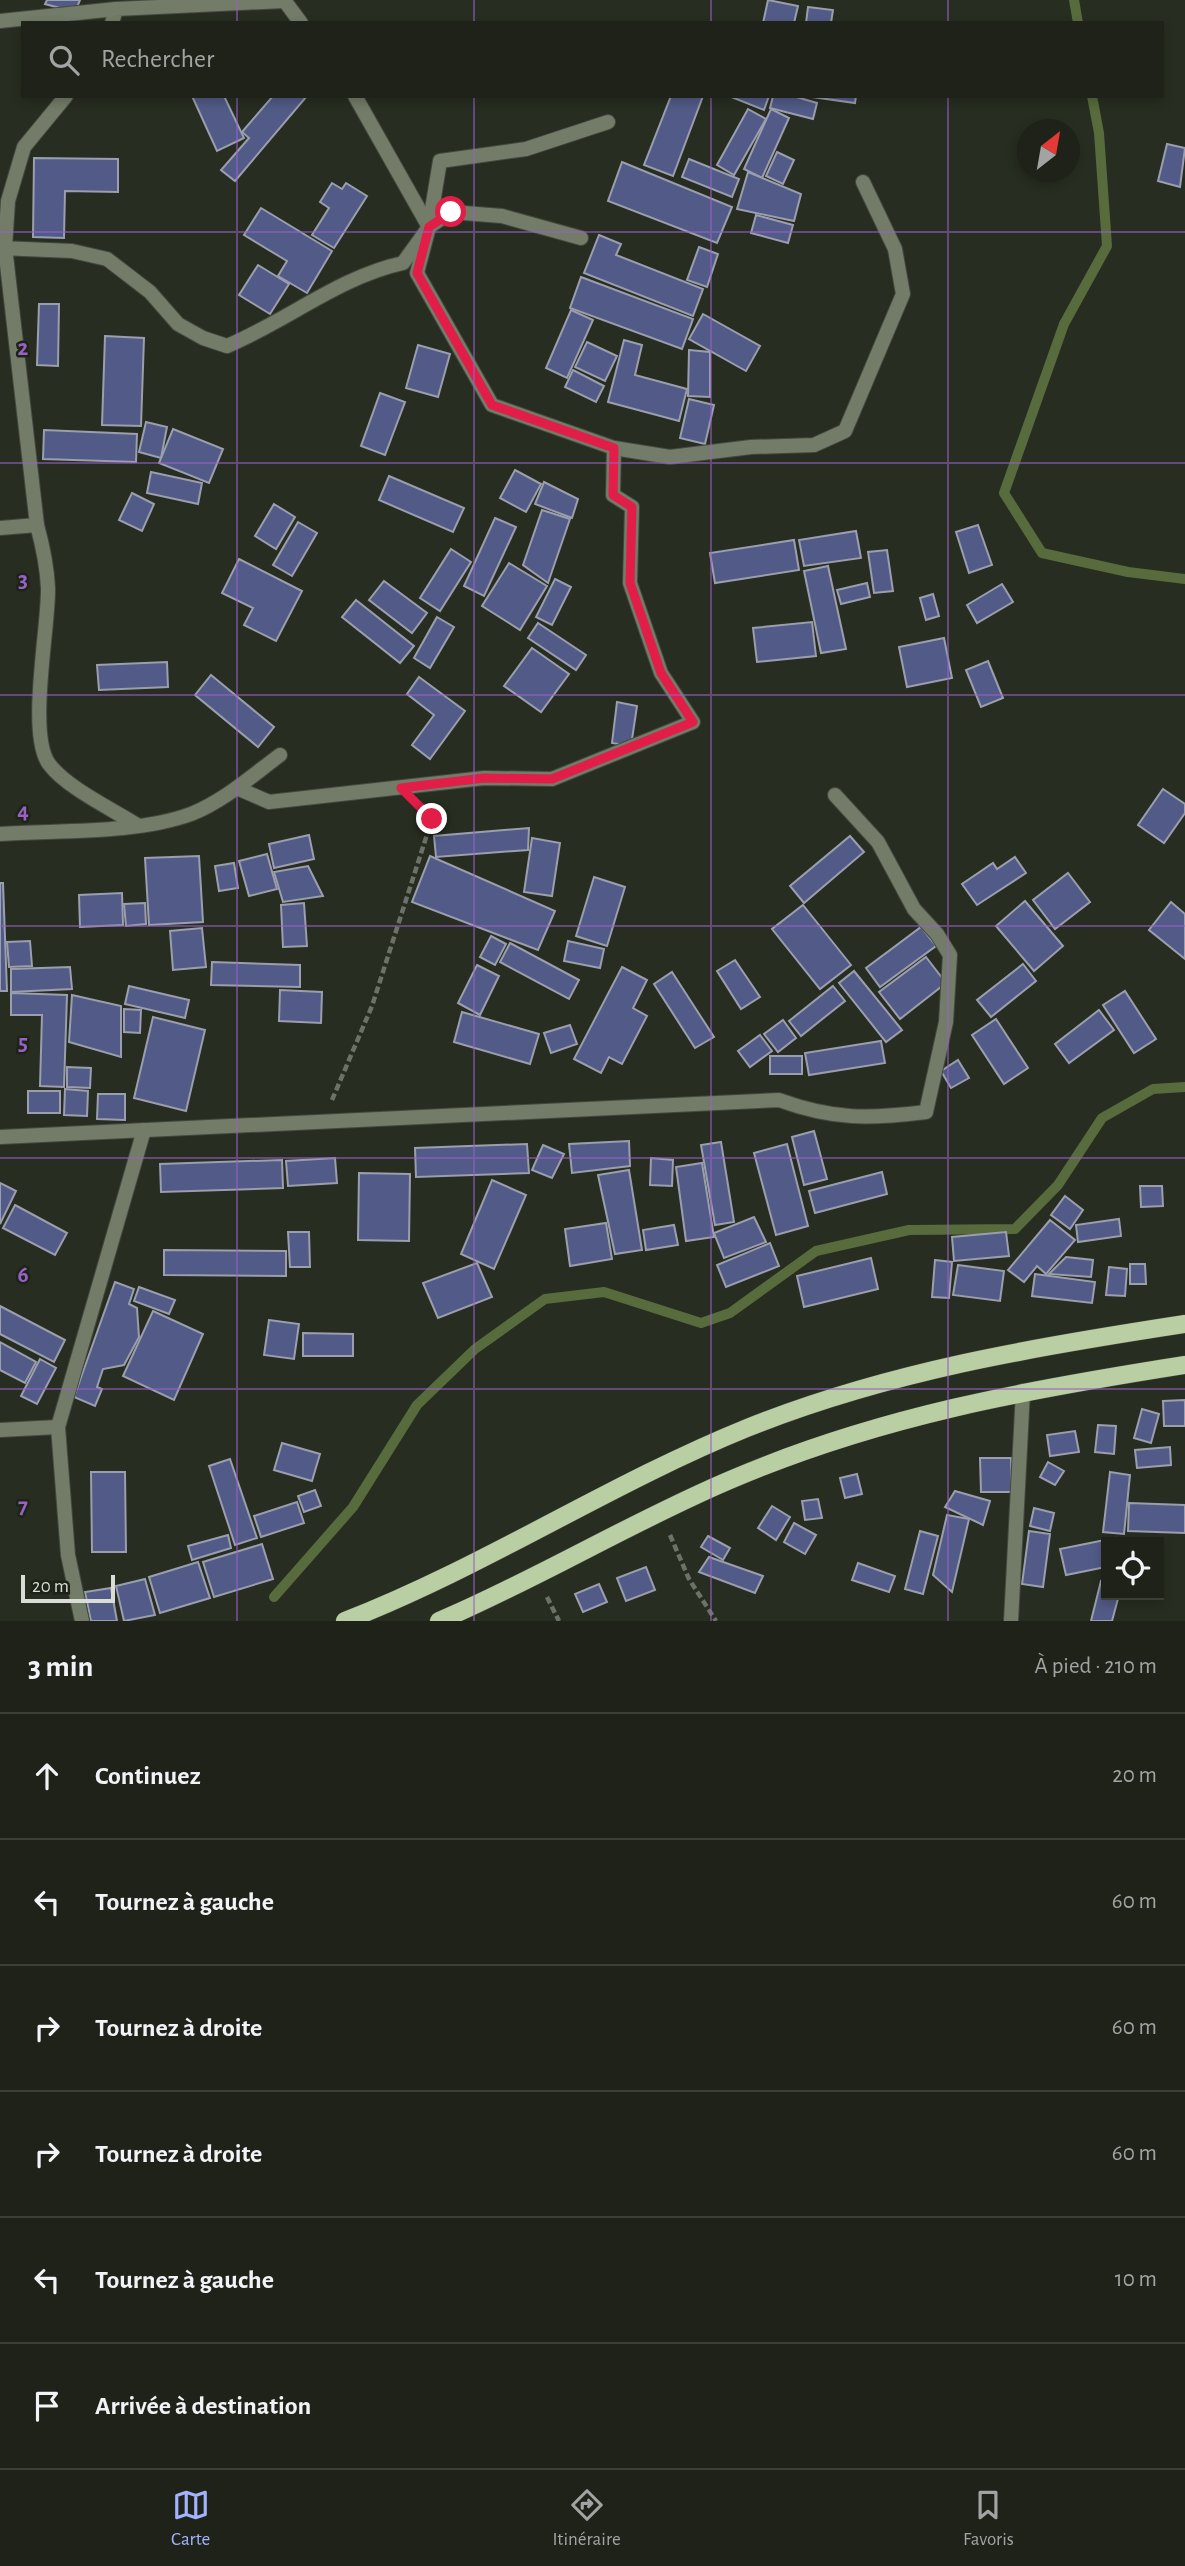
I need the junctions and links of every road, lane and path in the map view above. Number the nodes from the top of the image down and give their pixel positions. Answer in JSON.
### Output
{"nodes":[{"id":1,"x":284,"y":1,"type":"edge"},
{"id":2,"x":114,"y":16,"type":"edge"},
{"id":3,"x":0,"y":20,"type":"edge"},
{"id":4,"x":299,"y":21,"type":"edge"},
{"id":5,"x":64,"y":98,"type":"edge"},
{"id":6,"x":356,"y":98,"type":"edge"},
{"id":7,"x":608,"y":122,"type":"dead end"},
{"id":8,"x":863,"y":182,"type":"dead end"},
{"id":9,"x":429,"y":227,"type":"junction"},
{"id":10,"x":581,"y":238,"type":"dead end"},
{"id":11,"x":2,"y":247,"type":"edge"},
{"id":12,"x":614,"y":448,"type":"junction"},
{"id":13,"x":37,"y":525,"type":"junction"},
{"id":14,"x":0,"y":528,"type":"edge"},
{"id":15,"x":280,"y":755,"type":"dead end"},
{"id":16,"x":237,"y":788,"type":"junction"},
{"id":17,"x":401,"y":788,"type":"junction"},
{"id":18,"x":835,"y":794,"type":"dead end"},
{"id":19,"x":137,"y":825,"type":"junction"},
{"id":20,"x":0,"y":834,"type":"edge"},
{"id":21,"x":320,"y":1122,"type":"junction"},
{"id":22,"x":144,"y":1130,"type":"junction"},
{"id":23,"x":0,"y":1137,"type":"edge"},
{"id":24,"x":1185,"y":1324,"type":"edge"},
{"id":25,"x":1185,"y":1365,"type":"edge"},
{"id":26,"x":1023,"y":1391,"type":"junction"},
{"id":27,"x":58,"y":1427,"type":"junction"},
{"id":28,"x":0,"y":1430,"type":"edge"},
{"id":29,"x":660,"y":1512,"type":"junction"},
{"id":30,"x":82,"y":1621,"type":"edge"},
{"id":31,"x":345,"y":1621,"type":"edge"},
{"id":32,"x":439,"y":1621,"type":"edge"},
{"id":33,"x":716,"y":1621,"type":"edge"},
{"id":34,"x":1011,"y":1621,"type":"edge"}],
"edges":[{"from":1,"to":2,"type":"street"},
{"from":1,"to":4,"type":"street"},
{"from":2,"to":3,"type":"street"},
{"from":5,"to":11,"type":"street"},
{"from":6,"to":9,"type":"street"},
{"from":7,"to":9,"type":"street"},
{"from":8,"to":12,"type":"street"},
{"from":9,"to":10,"type":"street"},
{"from":9,"to":11,"type":"street"},
{"from":9,"to":12,"type":"street"},
{"from":11,"to":13,"type":"street"},
{"from":12,"to":17,"type":"street"},
{"from":13,"to":14,"type":"street"},
{"from":13,"to":19,"type":"street"},
{"from":15,"to":16,"type":"street"},
{"from":16,"to":17,"type":"street"},
{"from":16,"to":19,"type":"street"},
{"from":17,"to":21,"type":"path"},
{"from":18,"to":21,"type":"street"},
{"from":19,"to":20,"type":"street"},
{"from":21,"to":22,"type":"street"},
{"from":22,"to":23,"type":"street"},
{"from":22,"to":27,"type":"street"},
{"from":24,"to":31,"type":"main road"},
{"from":25,"to":26,"type":"main road"},
{"from":26,"to":29,"type":"main road"},
{"from":26,"to":34,"type":"street"},
{"from":27,"to":28,"type":"street"},
{"from":27,"to":30,"type":"street"},
{"from":29,"to":32,"type":"main road"},
{"from":29,"to":33,"type":"path"}]}
